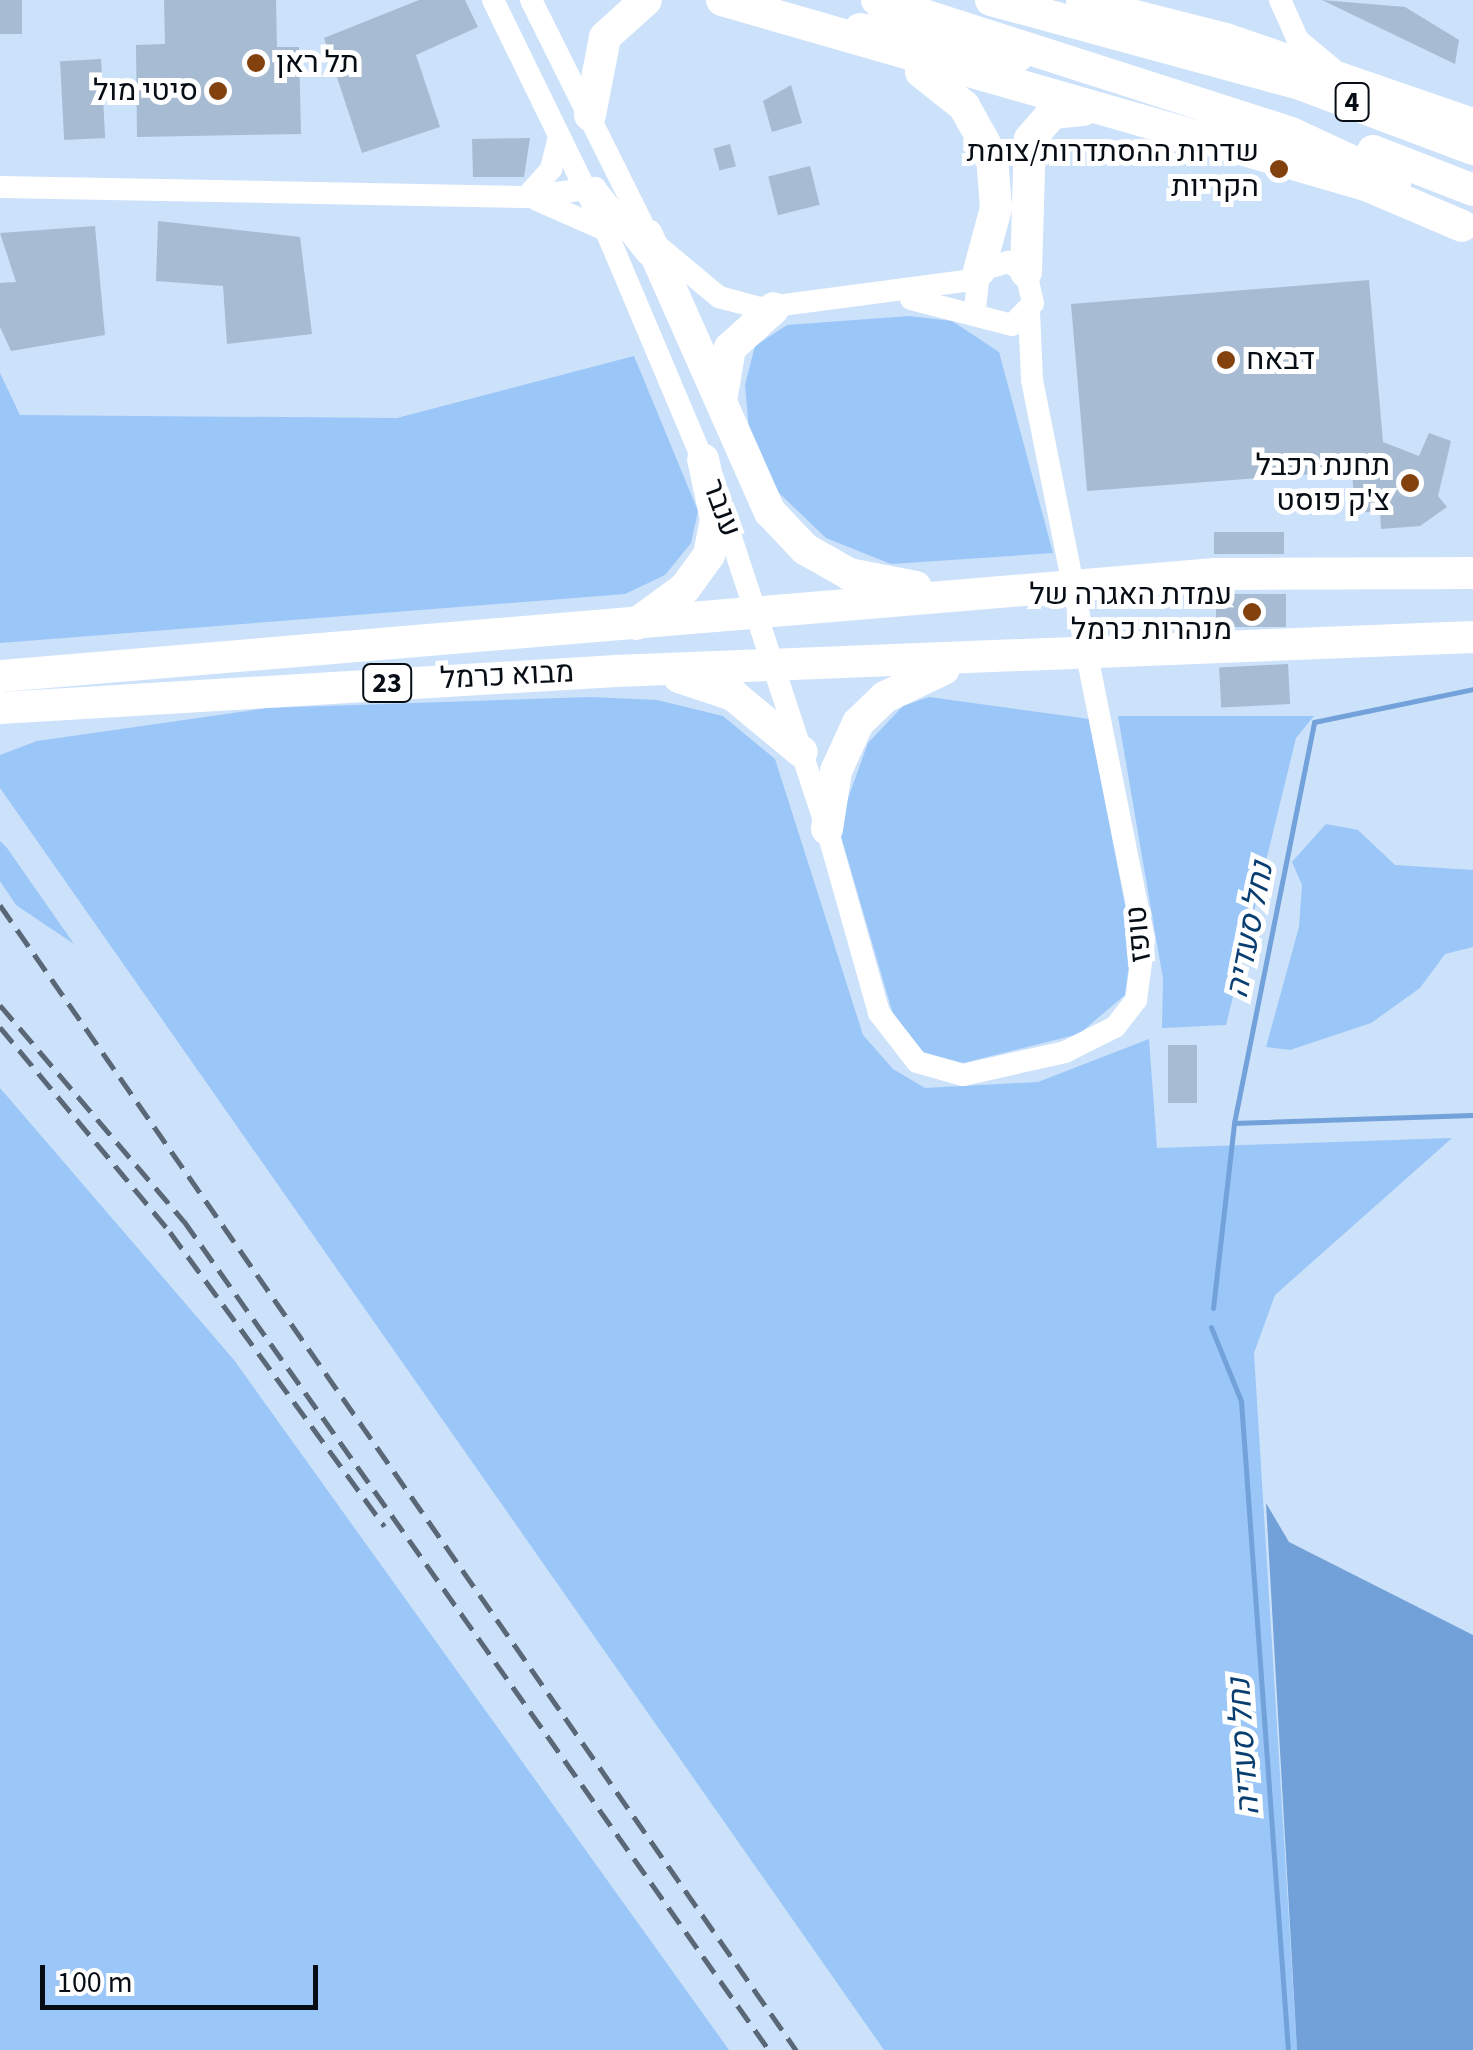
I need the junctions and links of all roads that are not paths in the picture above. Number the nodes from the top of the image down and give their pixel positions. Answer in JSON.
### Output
{"nodes":[{"id":1,"x":493,"y":0,"type":"edge"},
{"id":2,"x":532,"y":0,"type":"edge"},
{"id":3,"x":646,"y":0,"type":"edge"},
{"id":4,"x":722,"y":0,"type":"edge"},
{"id":5,"x":876,"y":0,"type":"edge"},
{"id":6,"x":991,"y":0,"type":"edge"},
{"id":7,"x":1080,"y":0,"type":"edge"},
{"id":8,"x":1280,"y":0,"type":"edge"},
{"id":9,"x":800,"y":22,"type":"junction"},
{"id":10,"x":1052,"y":50,"type":"junction"},
{"id":11,"x":900,"y":58,"type":"junction"},
{"id":12,"x":1341,"y":73,"type":"junction"},
{"id":13,"x":1094,"y":112,"type":"junction"},
{"id":14,"x":590,"y":115,"type":"junction"},
{"id":15,"x":1473,"y":122,"type":"edge"},
{"id":16,"x":1290,"y":133,"type":"junction"},
{"id":17,"x":559,"y":136,"type":"junction"},
{"id":18,"x":1473,"y":149,"type":"edge"},
{"id":19,"x":0,"y":187,"type":"edge"},
{"id":20,"x":585,"y":188,"type":"junction"},
{"id":21,"x":1473,"y":190,"type":"edge"},
{"id":22,"x":524,"y":197,"type":"junction"},
{"id":23,"x":1467,"y":230,"type":"edge"},
{"id":24,"x":648,"y":235,"type":"junction"},
{"id":25,"x":609,"y":238,"type":"junction"},
{"id":26,"x":1026,"y":272,"type":"junction"},
{"id":27,"x":976,"y":276,"type":"junction"},
{"id":28,"x":898,"y":296,"type":"junction"},
{"id":29,"x":678,"y":305,"type":"junction"},
{"id":30,"x":774,"y":308,"type":"junction"},
{"id":31,"x":1029,"y":312,"type":"junction"},
{"id":32,"x":983,"y":317,"type":"junction"},
{"id":33,"x":1032,"y":380,"type":"junction"},
{"id":34,"x":724,"y":410,"type":"junction"},
{"id":35,"x":703,"y":458,"type":"junction"},
{"id":36,"x":1473,"y":573,"type":"edge"},
{"id":37,"x":976,"y":593,"type":"junction"},
{"id":38,"x":761,"y":614,"type":"junction"},
{"id":39,"x":635,"y":624,"type":"junction"},
{"id":40,"x":1473,"y":637,"type":"edge"},
{"id":41,"x":972,"y":659,"type":"junction"},
{"id":42,"x":774,"y":665,"type":"junction"},
{"id":43,"x":650,"y":670,"type":"junction"},
{"id":44,"x":0,"y":676,"type":"edge"},
{"id":45,"x":0,"y":708,"type":"edge"},
{"id":46,"x":802,"y":752,"type":"junction"},
{"id":47,"x":827,"y":830,"type":"junction"}],
"edges":[{"from":1,"to":17,"type":"street","name":"ענבר"},
{"from":2,"to":14,"type":"street"},
{"from":3,"to":14,"type":"highway"},
{"from":4,"to":9,"type":"highway"},
{"from":5,"to":10,"type":"highway","number":"4"},
{"from":6,"to":18,"type":"highway","number":"4"},
{"from":7,"to":12,"type":"main road"},
{"from":8,"to":12,"type":"street"},
{"from":9,"to":10,"type":"highway"},
{"from":9,"to":11,"type":"highway"},
{"from":10,"to":16,"type":"highway","number":"4"},
{"from":11,"to":13,"type":"highway"},
{"from":11,"to":27,"type":"highway"},
{"from":12,"to":15,"type":"main road"},
{"from":13,"to":23,"type":"highway"},
{"from":13,"to":26,"type":"highway"},
{"from":14,"to":24,"type":"street"},
{"from":16,"to":21,"type":"highway"},
{"from":16,"to":23,"type":"highway","number":"4"},
{"from":17,"to":20,"type":"street","name":"ענבר"},
{"from":17,"to":22,"type":"street"},
{"from":19,"to":22,"type":"street"},
{"from":20,"to":22,"type":"street"},
{"from":20,"to":25,"type":"street","name":"ענבר"},
{"from":20,"to":29,"type":"street"},
{"from":22,"to":25,"type":"street"},
{"from":24,"to":29,"type":"highway"},
{"from":24,"to":30,"type":"street"},
{"from":25,"to":35,"type":"street","name":"ענבר"},
{"from":26,"to":27,"type":"street"},
{"from":26,"to":31,"type":"street"},
{"from":27,"to":28,"type":"street"},
{"from":27,"to":32,"type":"street"},
{"from":28,"to":30,"type":"street"},
{"from":28,"to":32,"type":"street"},
{"from":29,"to":34,"type":"highway"},
{"from":30,"to":34,"type":"highway"},
{"from":31,"to":32,"type":"street"},
{"from":31,"to":33,"type":"street","name":"טופז"},
{"from":32,"to":33,"type":"street"},
{"from":33,"to":47,"type":"street","name":"טופז"},
{"from":34,"to":37,"type":"highway"},
{"from":35,"to":38,"type":"street","name":"ענבר"},
{"from":35,"to":39,"type":"highway"},
{"from":36,"to":37,"type":"highway","number":"23"},
{"from":37,"to":38,"type":"highway","number":"23"},
{"from":38,"to":39,"type":"highway","name":"מבוא כרמל","number":"23"},
{"from":38,"to":42,"type":"street","name":"ענבר"},
{"from":39,"to":44,"type":"highway","name":"מבוא כרמל","number":"23"},
{"from":40,"to":41,"type":"highway","number":"23"},
{"from":41,"to":42,"type":"highway","number":"23"},
{"from":41,"to":47,"type":"highway"},
{"from":42,"to":43,"type":"highway","name":"מבוא כרמל","number":"23"},
{"from":42,"to":46,"type":"street","name":"ענבר"},
{"from":43,"to":45,"type":"highway","name":"מבוא כרמל","number":"23"},
{"from":43,"to":46,"type":"highway"},
{"from":46,"to":47,"type":"street","name":"ענבר"}]}
